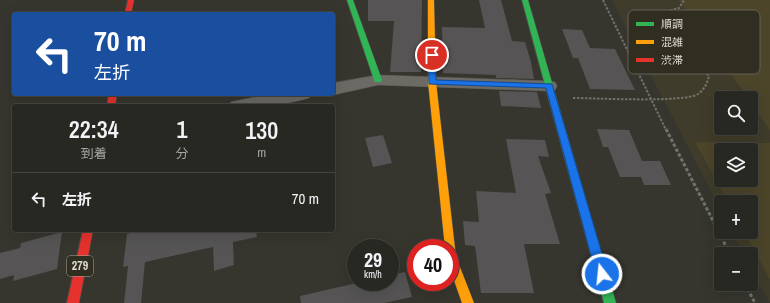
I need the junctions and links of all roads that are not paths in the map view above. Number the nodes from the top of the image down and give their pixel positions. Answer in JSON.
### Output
{"nodes":[{"id":1,"x":131,"y":0,"type":"edge"},
{"id":2,"x":350,"y":0,"type":"edge"},
{"id":3,"x":430,"y":0,"type":"edge"},
{"id":4,"x":525,"y":0,"type":"edge"},
{"id":5,"x":128,"y":12,"type":"edge"},
{"id":6,"x":378,"y":80,"type":"junction"},
{"id":7,"x":432,"y":82,"type":"junction"},
{"id":8,"x":335,"y":89,"type":"edge"},
{"id":9,"x":551,"y":92,"type":"junction"},
{"id":10,"x":292,"y":96,"type":"edge"},
{"id":11,"x":248,"y":104,"type":"edge"},
{"id":12,"x":88,"y":232,"type":"edge"},
{"id":13,"x":73,"y":303,"type":"edge"},
{"id":14,"x":468,"y":303,"type":"edge"},
{"id":15,"x":610,"y":303,"type":"edge"}],
"edges":[{"from":1,"to":5,"type":"main road"},
{"from":2,"to":6,"type":"main road"},
{"from":3,"to":7,"type":"main road"},
{"from":4,"to":9,"type":"main road"},
{"from":6,"to":7,"type":"street"},
{"from":6,"to":8,"type":"street"},
{"from":7,"to":9,"type":"street"},
{"from":7,"to":14,"type":"main road"},
{"from":9,"to":15,"type":"main road"},
{"from":10,"to":11,"type":"street"},
{"from":12,"to":13,"type":"main road","number":"279"}]}
